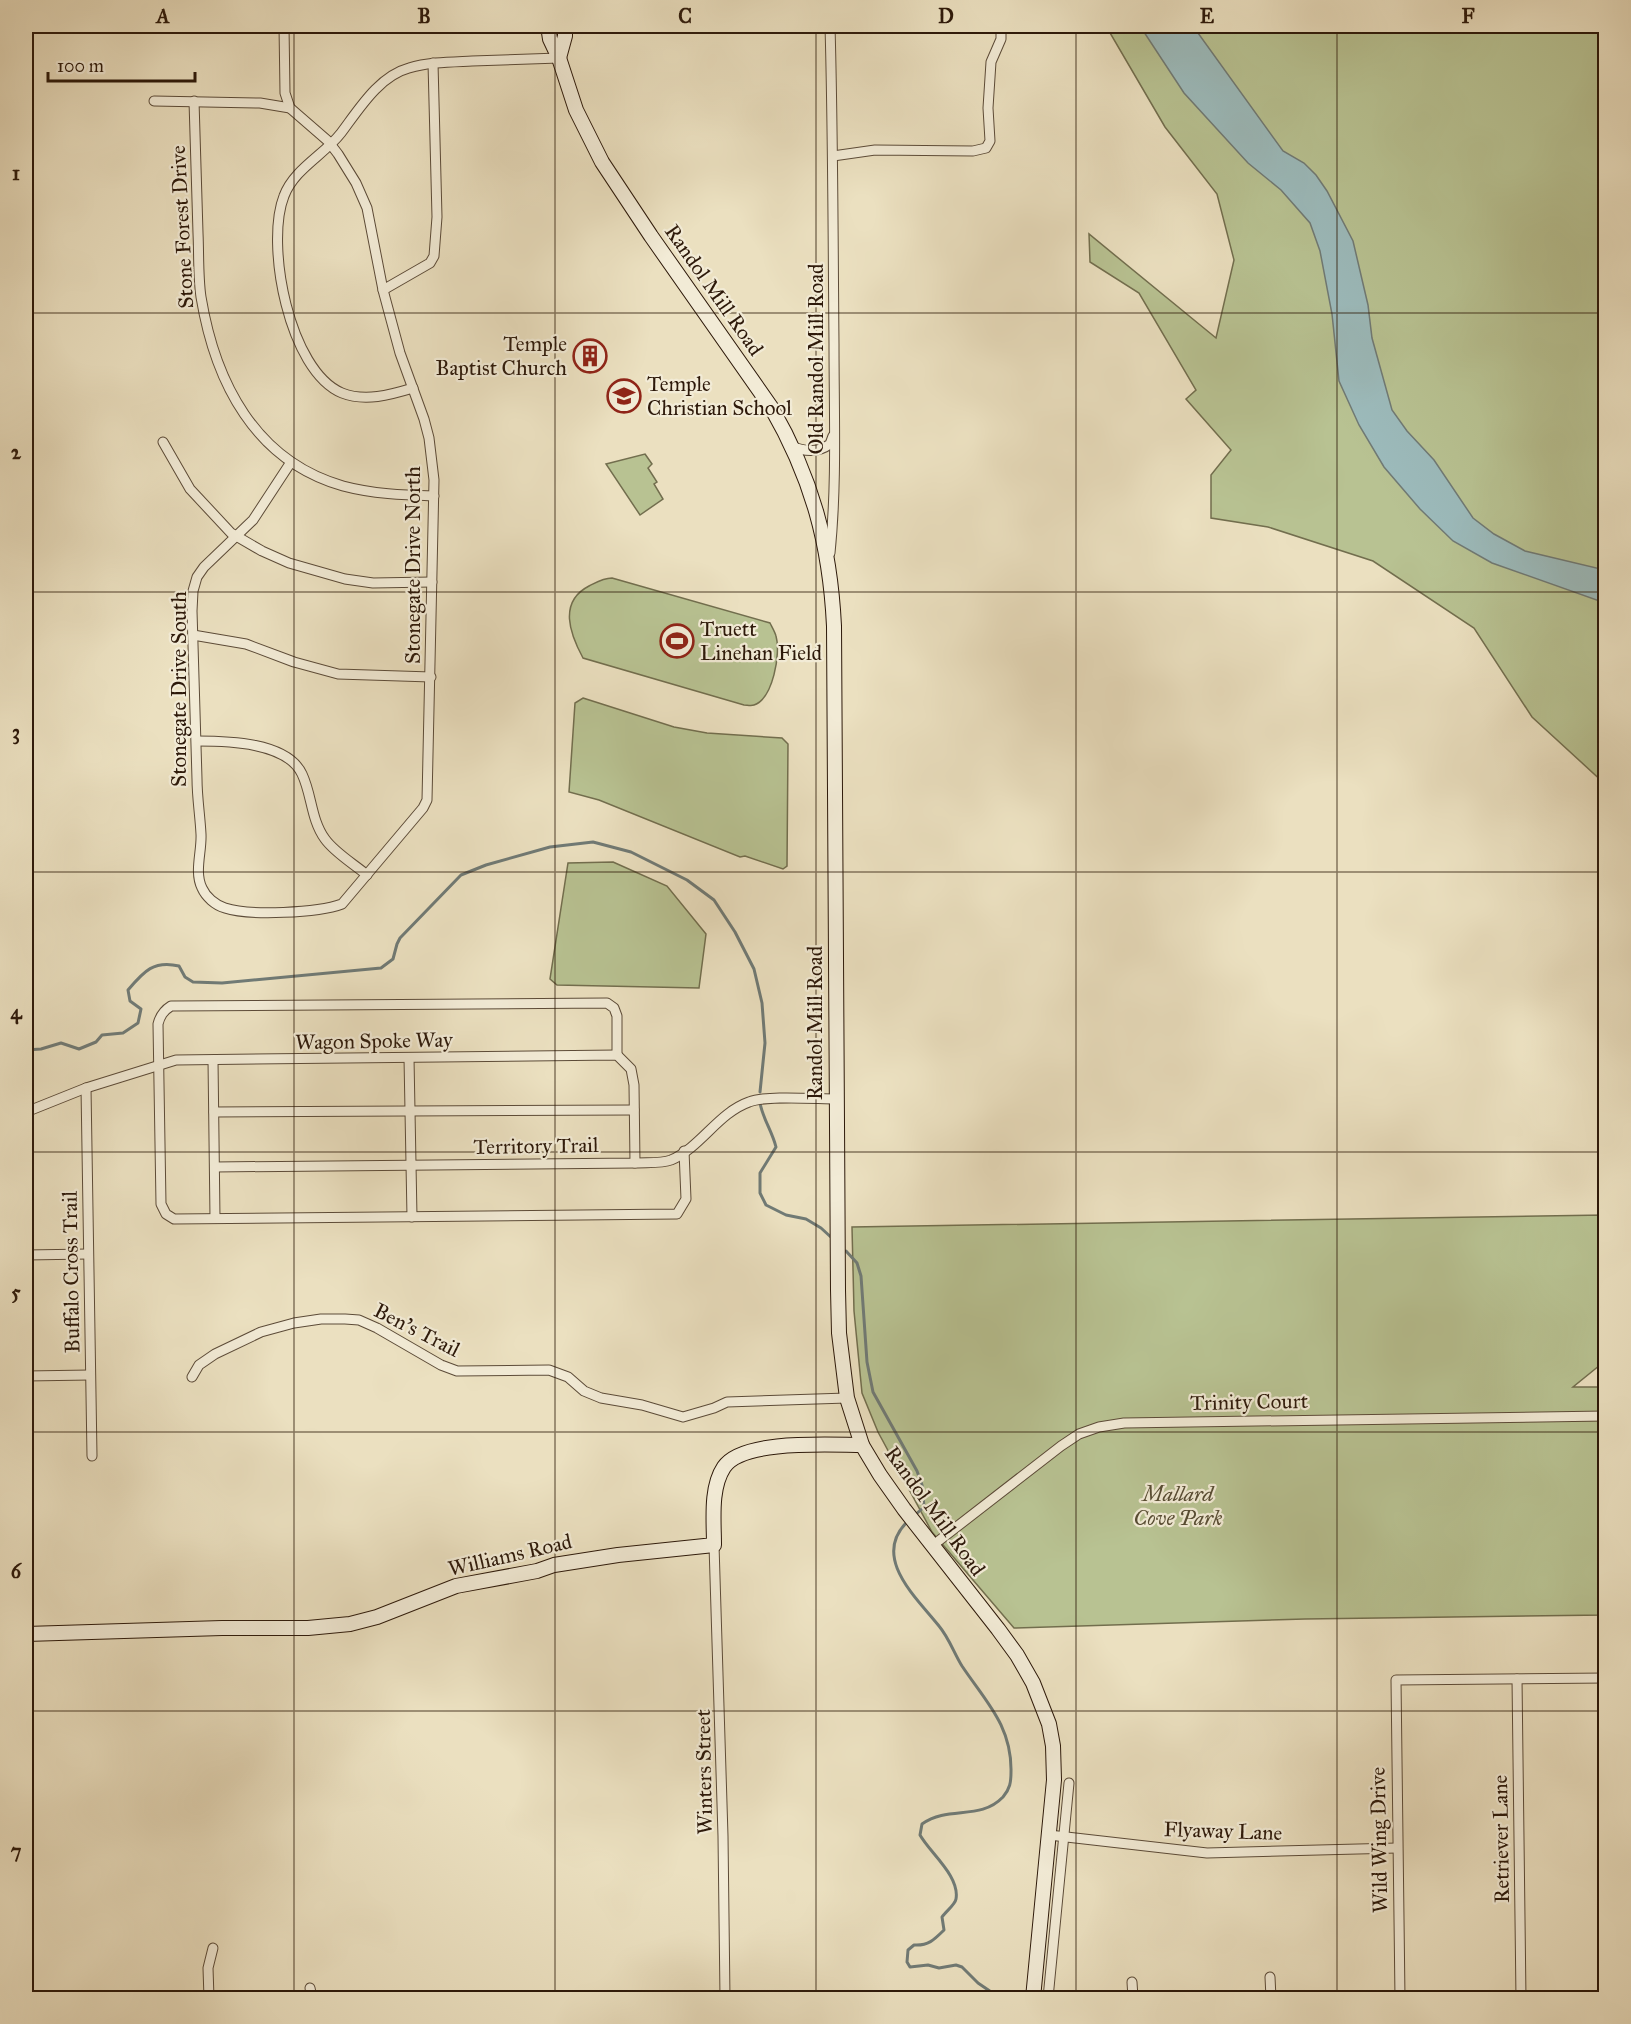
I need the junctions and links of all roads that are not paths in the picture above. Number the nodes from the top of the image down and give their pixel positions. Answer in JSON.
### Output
{"nodes":[{"id":1,"x":284,"y":26,"type":"edge"},
{"id":2,"x":548,"y":26,"type":"edge"},
{"id":3,"x":566,"y":26,"type":"edge"},
{"id":4,"x":830,"y":26,"type":"edge"},
{"id":5,"x":1001,"y":26,"type":"edge"},
{"id":6,"x":559,"y":58,"type":"junction"},
{"id":7,"x":433,"y":63,"type":"junction"},
{"id":8,"x":154,"y":101,"type":"dead end"},
{"id":9,"x":194,"y":101,"type":"junction"},
{"id":10,"x":290,"y":108,"type":"junction"},
{"id":11,"x":332,"y":146,"type":"junction"},
{"id":12,"x":833,"y":156,"type":"junction"},
{"id":13,"x":383,"y":290,"type":"junction"},
{"id":14,"x":413,"y":388,"type":"junction"},
{"id":15,"x":834,"y":434,"type":"junction"},
{"id":16,"x":163,"y":442,"type":"dead end"},
{"id":17,"x":791,"y":446,"type":"junction"},
{"id":18,"x":291,"y":462,"type":"junction"},
{"id":19,"x":434,"y":496,"type":"junction"},
{"id":20,"x":237,"y":537,"type":"junction"},
{"id":21,"x":829,"y":562,"type":"junction"},
{"id":22,"x":432,"y":582,"type":"junction"},
{"id":23,"x":193,"y":635,"type":"junction"},
{"id":24,"x":431,"y":677,"type":"junction"},
{"id":25,"x":197,"y":741,"type":"junction"},
{"id":26,"x":367,"y":875,"type":"junction"},
{"id":27,"x":219,"y":906,"type":"joint"},
{"id":28,"x":617,"y":1055,"type":"junction"},
{"id":29,"x":409,"y":1058,"type":"junction"},
{"id":30,"x":213,"y":1060,"type":"junction"},
{"id":31,"x":159,"y":1065,"type":"junction"},
{"id":32,"x":86,"y":1088,"type":"junction"},
{"id":33,"x":837,"y":1099,"type":"junction"},
{"id":34,"x":410,"y":1110,"type":"junction"},
{"id":35,"x":634,"y":1110,"type":"junction"},
{"id":36,"x":26,"y":1112,"type":"edge"},
{"id":37,"x":214,"y":1112,"type":"junction"},
{"id":38,"x":684,"y":1151,"type":"junction"},
{"id":39,"x":634,"y":1163,"type":"junction"},
{"id":40,"x":411,"y":1166,"type":"junction"},
{"id":41,"x":215,"y":1167,"type":"junction"},
{"id":42,"x":412,"y":1217,"type":"junction"},
{"id":43,"x":214,"y":1218,"type":"junction"},
{"id":44,"x":88,"y":1254,"type":"junction"},
{"id":45,"x":26,"y":1255,"type":"edge"},
{"id":46,"x":90,"y":1375,"type":"junction"},
{"id":47,"x":26,"y":1376,"type":"edge"},
{"id":48,"x":192,"y":1377,"type":"dead end"},
{"id":49,"x":847,"y":1398,"type":"junction"},
{"id":50,"x":1605,"y":1416,"type":"edge"},
{"id":51,"x":862,"y":1445,"type":"junction"},
{"id":52,"x":93,"y":1456,"type":"dead end"},
{"id":53,"x":714,"y":1545,"type":"junction"},
{"id":54,"x":932,"y":1546,"type":"junction"},
{"id":55,"x":26,"y":1634,"type":"edge"},
{"id":56,"x":1605,"y":1678,"type":"edge"},
{"id":57,"x":1517,"y":1679,"type":"junction"},
{"id":58,"x":1070,"y":1783,"type":"dead end"},
{"id":59,"x":1049,"y":1835,"type":"junction"},
{"id":60,"x":1064,"y":1836,"type":"junction"},
{"id":61,"x":1397,"y":1848,"type":"junction"},
{"id":62,"x":213,"y":1948,"type":"dead end"},
{"id":63,"x":1270,"y":1977,"type":"dead end"},
{"id":64,"x":1132,"y":1982,"type":"dead end"},
{"id":65,"x":310,"y":1988,"type":"dead end"},
{"id":66,"x":209,"y":1998,"type":"edge"},
{"id":67,"x":312,"y":1998,"type":"edge"},
{"id":68,"x":725,"y":1998,"type":"edge"},
{"id":69,"x":1033,"y":1998,"type":"edge"},
{"id":70,"x":1048,"y":1998,"type":"edge"},
{"id":71,"x":1133,"y":1998,"type":"edge"},
{"id":72,"x":1270,"y":1998,"type":"edge"},
{"id":73,"x":1400,"y":1998,"type":"edge"},
{"id":74,"x":1521,"y":1998,"type":"edge"}],
"edges":[{"from":1,"to":10,"type":"street"},
{"from":2,"to":6,"type":"main road","name":"Randol Mill Road"},
{"from":3,"to":6,"type":"main road"},
{"from":4,"to":12,"type":"street","name":"Old Randol Mill Road"},
{"from":5,"to":12,"type":"street"},
{"from":6,"to":7,"type":"street"},
{"from":6,"to":17,"type":"main road","name":"Randol Mill Road"},
{"from":7,"to":11,"type":"street"},
{"from":7,"to":13,"type":"street"},
{"from":8,"to":9,"type":"street"},
{"from":9,"to":10,"type":"street"},
{"from":9,"to":18,"type":"street","name":"Stone Forest Drive"},
{"from":10,"to":11,"type":"street","name":"Stonegate Drive North"},
{"from":11,"to":13,"type":"street","name":"Stonegate Drive North"},
{"from":11,"to":14,"type":"street"},
{"from":12,"to":15,"type":"street","name":"Old Randol Mill Road"},
{"from":13,"to":14,"type":"street","name":"Stonegate Drive North"},
{"from":14,"to":19,"type":"street","name":"Stonegate Drive North"},
{"from":15,"to":17,"type":"street"},
{"from":15,"to":21,"type":"street","name":"Old Randol Mill Road"},
{"from":16,"to":20,"type":"street"},
{"from":17,"to":21,"type":"main road","name":"Randol Mill Road"},
{"from":18,"to":19,"type":"street","name":"Stone Forest Drive"},
{"from":18,"to":20,"type":"street","name":"Stonegate Drive South"},
{"from":19,"to":22,"type":"street","name":"Stonegate Drive North"},
{"from":20,"to":22,"type":"street"},
{"from":20,"to":23,"type":"street","name":"Stonegate Drive South"},
{"from":21,"to":33,"type":"main road","name":"Randol Mill Road"},
{"from":22,"to":24,"type":"street","name":"Stonegate Drive North"},
{"from":23,"to":24,"type":"street"},
{"from":23,"to":25,"type":"street","name":"Stonegate Drive South"},
{"from":24,"to":26,"type":"street","name":"Stonegate Drive North"},
{"from":25,"to":26,"type":"street"},
{"from":25,"to":27,"type":"street","name":"Stonegate Drive South"},
{"from":26,"to":27,"type":"street","name":"Stonegate Drive North"},
{"from":28,"to":29,"type":"street","name":"Wagon Spoke Way"},
{"from":28,"to":31,"type":"street"},
{"from":28,"to":35,"type":"street"},
{"from":29,"to":30,"type":"street","name":"Wagon Spoke Way"},
{"from":29,"to":34,"type":"street"},
{"from":30,"to":31,"type":"street","name":"Wagon Spoke Way"},
{"from":30,"to":37,"type":"street"},
{"from":31,"to":32,"type":"street","name":"Wagon Spoke Way"},
{"from":31,"to":43,"type":"street"},
{"from":32,"to":36,"type":"street","name":"Wagon Spoke Way"},
{"from":32,"to":44,"type":"street","name":"Buffalo Cross Trail"},
{"from":33,"to":38,"type":"street","name":"Territory Trail"},
{"from":33,"to":49,"type":"main road","name":"Randol Mill Road"},
{"from":34,"to":35,"type":"street"},
{"from":34,"to":37,"type":"street"},
{"from":34,"to":40,"type":"street"},
{"from":35,"to":39,"type":"street"},
{"from":37,"to":41,"type":"street"},
{"from":38,"to":39,"type":"street","name":"Territory Trail"},
{"from":38,"to":42,"type":"street"},
{"from":39,"to":40,"type":"street","name":"Territory Trail"},
{"from":40,"to":41,"type":"street","name":"Territory Trail"},
{"from":40,"to":42,"type":"street"},
{"from":41,"to":43,"type":"street"},
{"from":42,"to":43,"type":"street"},
{"from":44,"to":45,"type":"street"},
{"from":44,"to":46,"type":"street","name":"Buffalo Cross Trail"},
{"from":46,"to":47,"type":"street"},
{"from":46,"to":52,"type":"street","name":"Buffalo Cross Trail"},
{"from":48,"to":49,"type":"street","name":"Ben's Trail"},
{"from":49,"to":51,"type":"main road","name":"Randol Mill Road"},
{"from":50,"to":54,"type":"street","name":"Trinity Court"},
{"from":51,"to":53,"type":"main road"},
{"from":51,"to":54,"type":"main road","name":"Randol Mill Road"},
{"from":53,"to":55,"type":"main road","name":"Williams Road"},
{"from":53,"to":68,"type":"street","name":"Winters Street"},
{"from":54,"to":59,"type":"main road","name":"Randol Mill Road"},
{"from":56,"to":57,"type":"street"},
{"from":57,"to":61,"type":"street","name":"Wild Wing Drive"},
{"from":57,"to":74,"type":"street","name":"Retriever Lane"},
{"from":58,"to":60,"type":"street"},
{"from":59,"to":60,"type":"street","name":"Flyaway Lane"},
{"from":59,"to":69,"type":"main road","name":"Randol Mill Road"},
{"from":60,"to":61,"type":"street","name":"Flyaway Lane"},
{"from":60,"to":70,"type":"street"},
{"from":61,"to":73,"type":"street","name":"Wild Wing Drive"},
{"from":62,"to":66,"type":"street"},
{"from":63,"to":72,"type":"street"},
{"from":64,"to":71,"type":"street"},
{"from":65,"to":67,"type":"street"}]}
